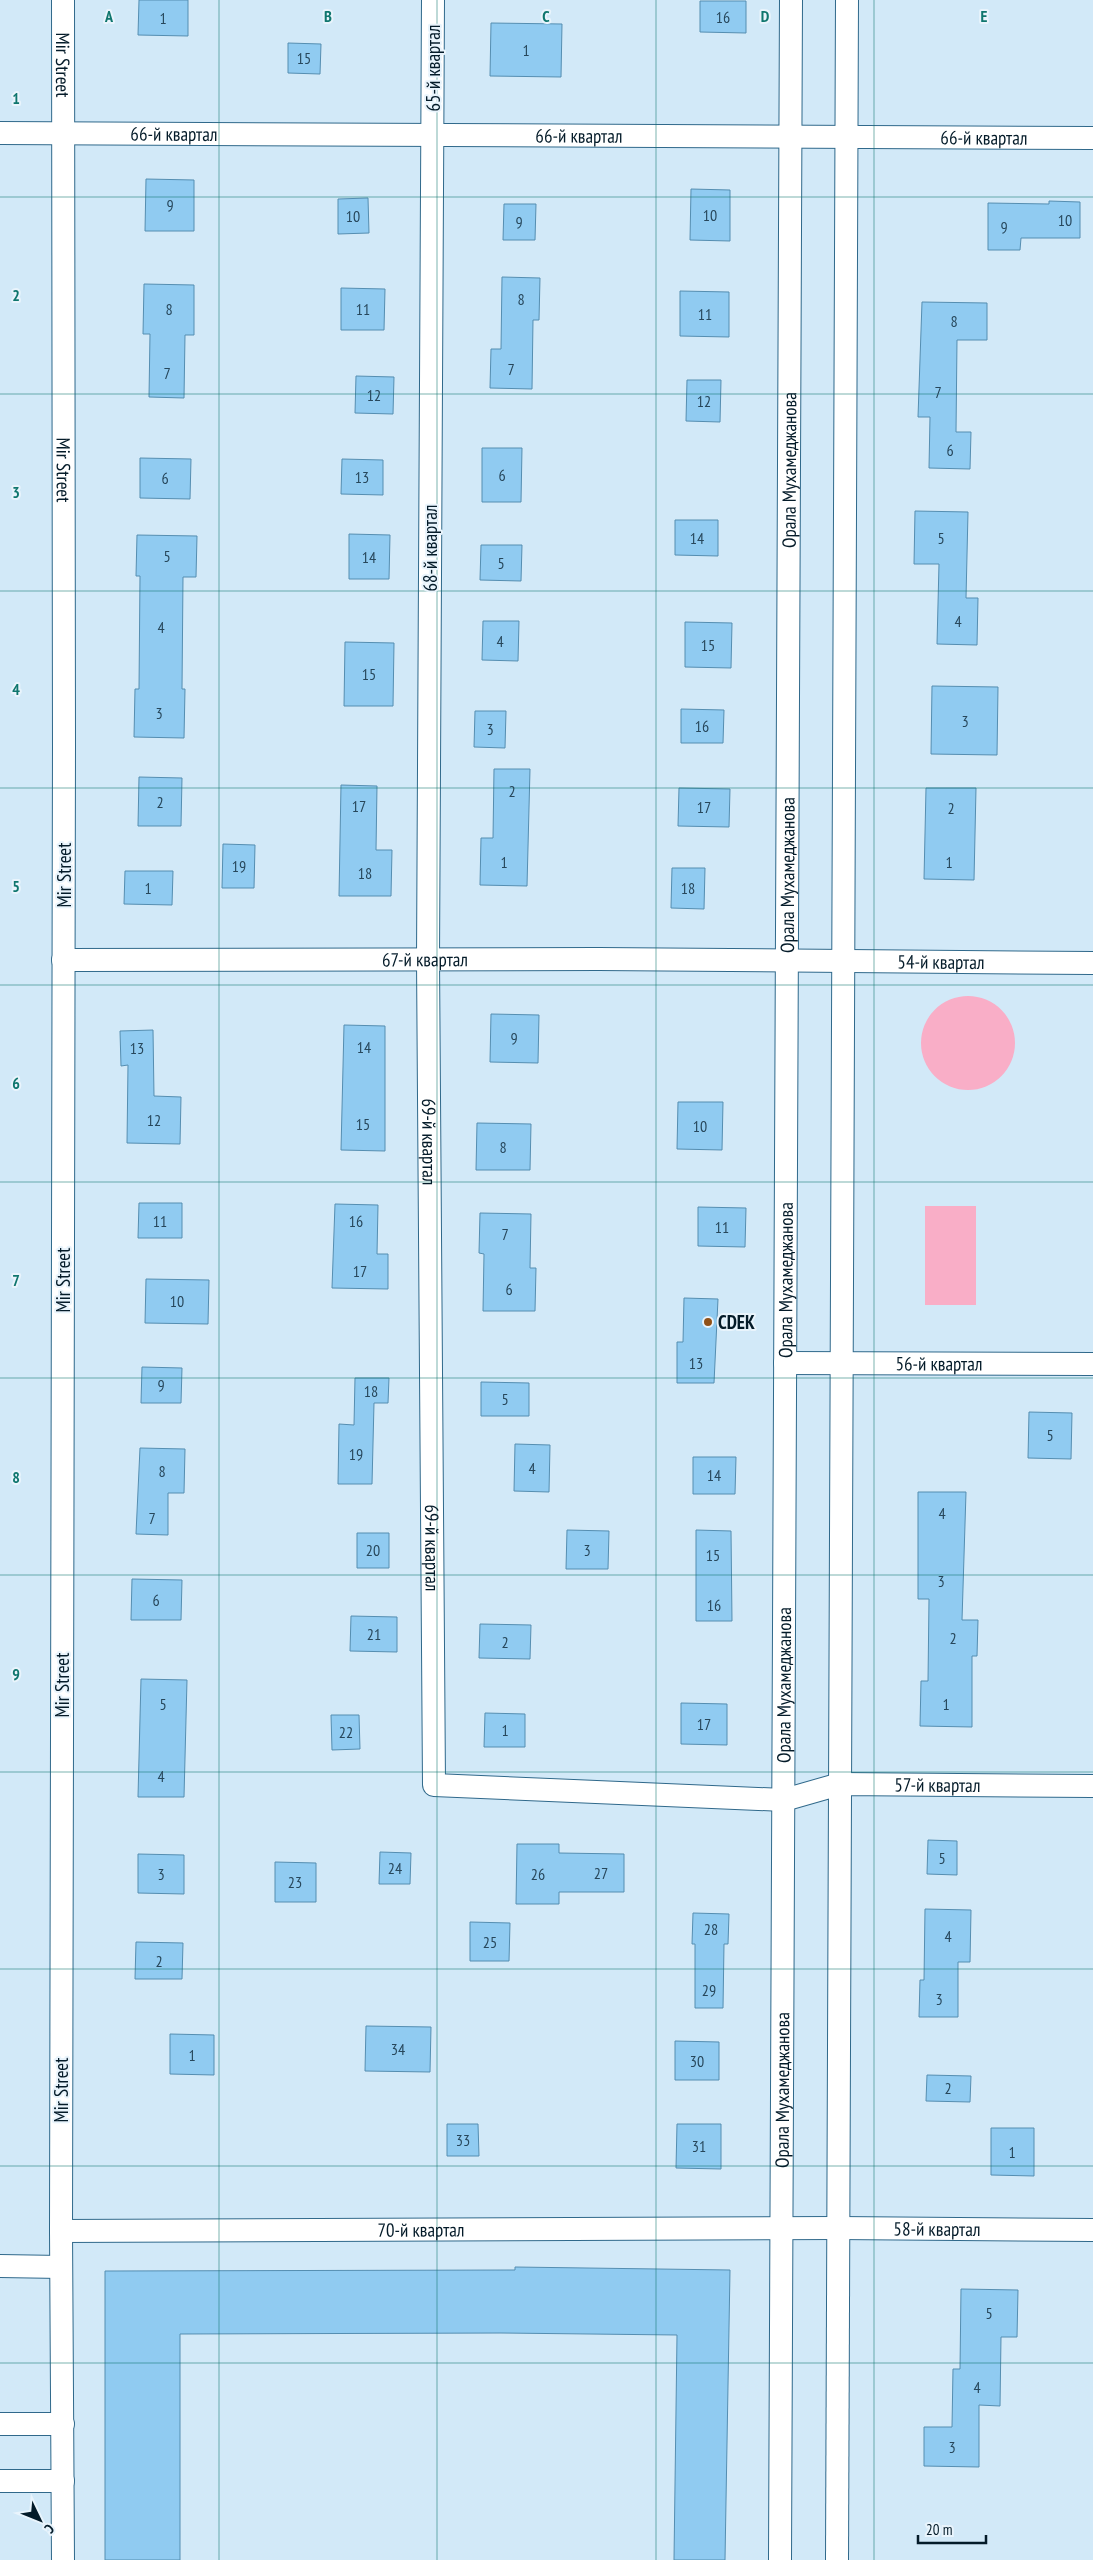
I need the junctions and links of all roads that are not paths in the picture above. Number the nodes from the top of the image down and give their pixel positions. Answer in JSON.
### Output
{"nodes":[{"id":1,"x":63,"y":0,"type":"edge"},
{"id":2,"x":433,"y":0,"type":"edge"},
{"id":3,"x":791,"y":0,"type":"edge"},
{"id":4,"x":847,"y":0,"type":"edge"},
{"id":5,"x":0,"y":133,"type":"edge"},
{"id":6,"x":64,"y":134,"type":"junction"},
{"id":7,"x":433,"y":135,"type":"junction"},
{"id":8,"x":790,"y":137,"type":"junction"},
{"id":9,"x":847,"y":137,"type":"junction"},
{"id":10,"x":1093,"y":138,"type":"edge"},
{"id":11,"x":63,"y":960,"type":"junction"},
{"id":12,"x":428,"y":960,"type":"junction"},
{"id":13,"x":787,"y":961,"type":"junction"},
{"id":14,"x":844,"y":961,"type":"junction"},
{"id":15,"x":1093,"y":963,"type":"edge"},
{"id":16,"x":785,"y":1363,"type":"junction"},
{"id":17,"x":842,"y":1363,"type":"junction"},
{"id":18,"x":1093,"y":1364,"type":"edge"},
{"id":19,"x":840,"y":1784,"type":"junction"},
{"id":20,"x":1093,"y":1786,"type":"edge"},
{"id":21,"x":784,"y":1800,"type":"junction"},
{"id":22,"x":838,"y":2228,"type":"junction"},
{"id":23,"x":781,"y":2229,"type":"junction"},
{"id":24,"x":1093,"y":2230,"type":"edge"},
{"id":25,"x":61,"y":2231,"type":"junction"},
{"id":26,"x":0,"y":2266,"type":"edge"},
{"id":27,"x":61,"y":2267,"type":"junction"},
{"id":28,"x":0,"y":2424,"type":"edge"},
{"id":29,"x":63,"y":2424,"type":"junction"},
{"id":30,"x":0,"y":2481,"type":"edge"},
{"id":31,"x":63,"y":2481,"type":"junction"},
{"id":32,"x":63,"y":2560,"type":"edge"},
{"id":33,"x":780,"y":2560,"type":"edge"},
{"id":34,"x":836,"y":2560,"type":"edge"}],
"edges":[{"from":1,"to":6,"type":"street","name":"Mir Street"},
{"from":2,"to":7,"type":"street","name":"65-й квартал"},
{"from":3,"to":8,"type":"street","name":"Орала Мухамеджанова"},
{"from":4,"to":9,"type":"street"},
{"from":5,"to":6,"type":"street","name":"66-й квартал"},
{"from":6,"to":7,"type":"street","name":"66-й квартал"},
{"from":6,"to":11,"type":"street","name":"Mir Street"},
{"from":7,"to":8,"type":"street","name":"66-й квартал"},
{"from":7,"to":12,"type":"street","name":"68-й квартал"},
{"from":8,"to":9,"type":"street","name":"66-й квартал"},
{"from":8,"to":13,"type":"street","name":"Орала Мухамеджанова"},
{"from":9,"to":10,"type":"street","name":"66-й квартал"},
{"from":9,"to":14,"type":"street"},
{"from":11,"to":12,"type":"street","name":"67-й квартал"},
{"from":11,"to":25,"type":"street","name":"Mir Street"},
{"from":12,"to":13,"type":"street","name":"67-й квартал"},
{"from":12,"to":21,"type":"street","name":"69-й квартал"},
{"from":13,"to":14,"type":"street","name":"54-й квартал"},
{"from":13,"to":16,"type":"street","name":"Орала Мухамеджанова"},
{"from":14,"to":15,"type":"street","name":"54-й квартал"},
{"from":14,"to":17,"type":"street"},
{"from":16,"to":17,"type":"street","name":"56-й квартал"},
{"from":16,"to":21,"type":"street","name":"Орала Мухамеджанова"},
{"from":17,"to":18,"type":"street","name":"56-й квартал"},
{"from":17,"to":19,"type":"street"},
{"from":19,"to":20,"type":"street","name":"57-й квартал"},
{"from":19,"to":21,"type":"street","name":"57-й квартал"},
{"from":19,"to":22,"type":"street"},
{"from":21,"to":23,"type":"street","name":"Орала Мухамеджанова"},
{"from":22,"to":23,"type":"street","name":"58-й квартал"},
{"from":22,"to":24,"type":"street","name":"58-й квартал"},
{"from":22,"to":34,"type":"street"},
{"from":23,"to":25,"type":"street","name":"70-й квартал"},
{"from":23,"to":33,"type":"street","name":"Орала Мухамеджанова"},
{"from":25,"to":27,"type":"street","name":"Mir Street"},
{"from":26,"to":27,"type":"street"},
{"from":27,"to":29,"type":"street","name":"Mir Street"},
{"from":28,"to":29,"type":"street"},
{"from":29,"to":31,"type":"street","name":"Mir Street"},
{"from":30,"to":31,"type":"street"},
{"from":31,"to":32,"type":"street","name":"Mir Street"}]}
